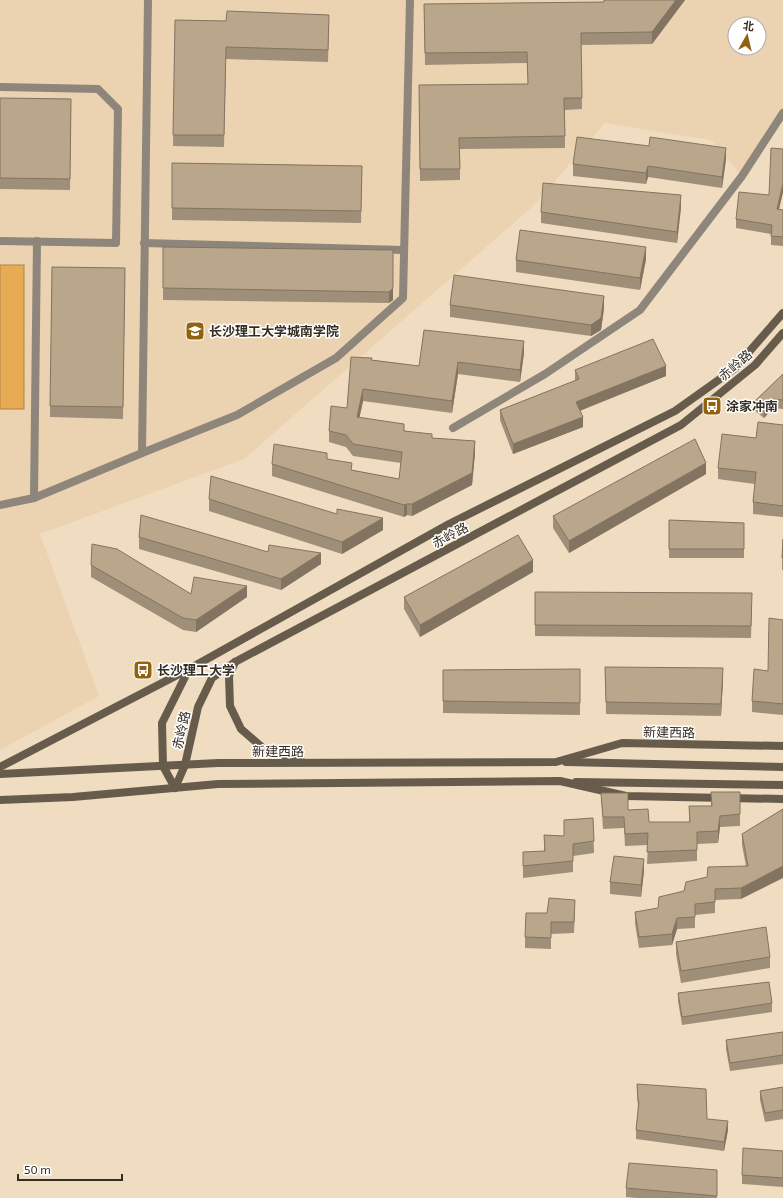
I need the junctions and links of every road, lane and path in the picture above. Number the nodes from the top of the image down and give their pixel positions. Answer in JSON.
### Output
{"nodes":[{"id":1,"x":148,"y":0,"type":"edge"},
{"id":2,"x":410,"y":0,"type":"edge"},
{"id":3,"x":0,"y":87,"type":"edge"},
{"id":4,"x":783,"y":113,"type":"edge"},
{"id":5,"x":0,"y":241,"type":"edge"},
{"id":6,"x":37,"y":241,"type":"junction"},
{"id":7,"x":144,"y":243,"type":"junction"},
{"id":8,"x":404,"y":250,"type":"junction"},
{"id":9,"x":783,"y":313,"type":"edge"},
{"id":10,"x":783,"y":333,"type":"edge"},
{"id":11,"x":453,"y":428,"type":"dead end"},
{"id":12,"x":142,"y":453,"type":"junction"},
{"id":13,"x":34,"y":498,"type":"junction"},
{"id":14,"x":0,"y":505,"type":"edge"},
{"id":15,"x":235,"y":662,"type":"junction"},
{"id":16,"x":190,"y":668,"type":"junction"},
{"id":17,"x":783,"y":746,"type":"edge"},
{"id":18,"x":556,"y":762,"type":"junction"},
{"id":19,"x":308,"y":763,"type":"junction"},
{"id":20,"x":185,"y":765,"type":"junction"},
{"id":21,"x":162,"y":766,"type":"junction"},
{"id":22,"x":0,"y":767,"type":"edge"},
{"id":23,"x":783,"y":767,"type":"edge"},
{"id":24,"x":0,"y":774,"type":"edge"},
{"id":25,"x":560,"y":781,"type":"junction"},
{"id":26,"x":783,"y":785,"type":"edge"},
{"id":27,"x":175,"y":788,"type":"junction"},
{"id":28,"x":783,"y":799,"type":"edge"},
{"id":29,"x":0,"y":800,"type":"edge"}],
"edges":[{"from":1,"to":7,"type":"street"},
{"from":2,"to":8,"type":"street"},
{"from":3,"to":6,"type":"street"},
{"from":4,"to":11,"type":"street"},
{"from":5,"to":6,"type":"street"},
{"from":6,"to":13,"type":"street"},
{"from":7,"to":8,"type":"street"},
{"from":7,"to":12,"type":"street"},
{"from":8,"to":12,"type":"street"},
{"from":9,"to":16,"type":"main road","name":"赤岭路"},
{"from":10,"to":15,"type":"main road","name":"赤岭路"},
{"from":12,"to":13,"type":"street"},
{"from":13,"to":14,"type":"street"},
{"from":15,"to":19,"type":"main road"},
{"from":15,"to":20,"type":"main road","name":"赤岭路"},
{"from":16,"to":21,"type":"main road","name":"赤岭路"},
{"from":16,"to":22,"type":"main road","name":"赤岭路"},
{"from":17,"to":18,"type":"main road","name":"新建西路"},
{"from":18,"to":19,"type":"main road","name":"新建西路"},
{"from":18,"to":23,"type":"main road","name":"新建西路"},
{"from":19,"to":20,"type":"main road","name":"新建西路"},
{"from":20,"to":21,"type":"main road","name":"新建西路"},
{"from":20,"to":27,"type":"main road","name":"赤岭路"},
{"from":21,"to":24,"type":"main road","name":"新建西路"},
{"from":21,"to":27,"type":"main road"},
{"from":25,"to":26,"type":"main road"},
{"from":25,"to":27,"type":"main road"},
{"from":25,"to":28,"type":"main road"},
{"from":27,"to":29,"type":"main road"}]}
